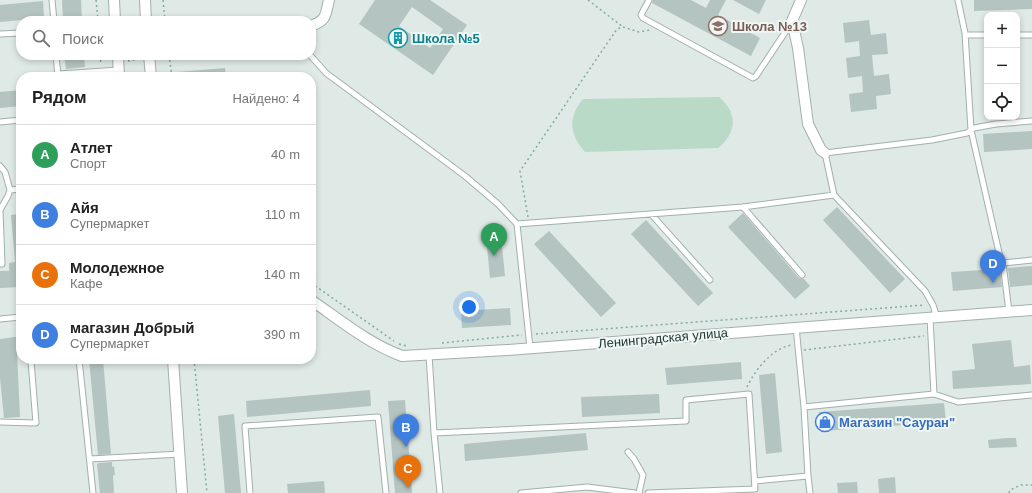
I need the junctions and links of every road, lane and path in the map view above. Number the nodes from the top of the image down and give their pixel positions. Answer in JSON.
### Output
{"nodes":[{"id":1,"x":52,"y":0,"type":"edge"},
{"id":2,"x":96,"y":0,"type":"edge"},
{"id":3,"x":114,"y":0,"type":"edge"},
{"id":4,"x":145,"y":0,"type":"edge"},
{"id":5,"x":163,"y":0,"type":"edge"},
{"id":6,"x":329,"y":0,"type":"edge"},
{"id":7,"x":588,"y":0,"type":"edge"},
{"id":8,"x":649,"y":0,"type":"edge"},
{"id":9,"x":801,"y":0,"type":"edge"},
{"id":10,"x":958,"y":0,"type":"edge"},
{"id":11,"x":54,"y":16,"type":"edge"},
{"id":12,"x":98,"y":16,"type":"edge"},
{"id":13,"x":115,"y":16,"type":"edge"},
{"id":14,"x":146,"y":16,"type":"edge"},
{"id":15,"x":165,"y":16,"type":"edge"},
{"id":16,"x":792,"y":21,"type":"junction"},
{"id":17,"x":316,"y":24,"type":"edge"},
{"id":18,"x":623,"y":27,"type":"junction"},
{"id":19,"x":662,"y":28,"type":"junction"},
{"id":20,"x":16,"y":33,"type":"edge"},
{"id":21,"x":0,"y":34,"type":"edge"},
{"id":22,"x":965,"y":35,"type":"junction"},
{"id":23,"x":984,"y":35,"type":"edge"},
{"id":24,"x":1020,"y":35,"type":"edge"},
{"id":25,"x":1032,"y":35,"type":"edge"},
{"id":26,"x":56,"y":60,"type":"edge"},
{"id":27,"x":118,"y":60,"type":"edge"},
{"id":28,"x":149,"y":60,"type":"edge"},
{"id":29,"x":170,"y":60,"type":"edge"},
{"id":30,"x":314,"y":60,"type":"edge"},
{"id":31,"x":58,"y":72,"type":"edge"},
{"id":32,"x":119,"y":72,"type":"edge"},
{"id":33,"x":151,"y":72,"type":"edge"},
{"id":34,"x":171,"y":72,"type":"edge"},
{"id":35,"x":16,"y":120,"type":"edge"},
{"id":36,"x":1032,"y":121,"type":"edge"},
{"id":37,"x":0,"y":122,"type":"edge"},
{"id":38,"x":971,"y":130,"type":"junction"},
{"id":39,"x":825,"y":153,"type":"junction"},
{"id":40,"x":0,"y":166,"type":"edge"},
{"id":41,"x":16,"y":189,"type":"edge"},
{"id":42,"x":10,"y":190,"type":"junction"},
{"id":43,"x":834,"y":195,"type":"junction"},
{"id":44,"x":743,"y":207,"type":"junction"},
{"id":45,"x":651,"y":214,"type":"junction"},
{"id":46,"x":529,"y":223,"type":"junction"},
{"id":47,"x":517,"y":224,"type":"junction"},
{"id":48,"x":1032,"y":260,"type":"edge"},
{"id":49,"x":1003,"y":263,"type":"junction"},
{"id":50,"x":0,"y":264,"type":"edge"},
{"id":51,"x":802,"y":274,"type":"dead end"},
{"id":52,"x":710,"y":280,"type":"dead end"},
{"id":53,"x":316,"y":287,"type":"edge"},
{"id":54,"x":316,"y":303,"type":"edge"},
{"id":55,"x":933,"y":305,"type":"junction"},
{"id":56,"x":1032,"y":310,"type":"edge"},
{"id":57,"x":1009,"y":312,"type":"junction"},
{"id":58,"x":16,"y":317,"type":"edge"},
{"id":59,"x":933,"y":318,"type":"junction"},
{"id":60,"x":0,"y":319,"type":"edge"},
{"id":61,"x":796,"y":327,"type":"junction"},
{"id":62,"x":528,"y":334,"type":"junction"},
{"id":63,"x":931,"y":336,"type":"junction"},
{"id":64,"x":438,"y":344,"type":"dead end"},
{"id":65,"x":798,"y":345,"type":"junction"},
{"id":66,"x":410,"y":346,"type":"dead end"},
{"id":67,"x":530,"y":348,"type":"junction"},
{"id":68,"x":798,"y":351,"type":"junction"},
{"id":69,"x":429,"y":356,"type":"junction"},
{"id":70,"x":32,"y":364,"type":"edge"},
{"id":71,"x":80,"y":364,"type":"edge"},
{"id":72,"x":173,"y":364,"type":"edge"},
{"id":73,"x":194,"y":364,"type":"edge"},
{"id":74,"x":934,"y":394,"type":"junction"},
{"id":75,"x":744,"y":395,"type":"junction"},
{"id":76,"x":1032,"y":396,"type":"edge"},
{"id":77,"x":804,"y":407,"type":"junction"},
{"id":78,"x":0,"y":422,"type":"edge"},
{"id":79,"x":434,"y":433,"type":"junction"},
{"id":80,"x":628,"y":452,"type":"dead end"},
{"id":81,"x":180,"y":454,"type":"junction"},
{"id":82,"x":90,"y":459,"type":"junction"},
{"id":83,"x":808,"y":476,"type":"junction"},
{"id":84,"x":755,"y":481,"type":"junction"},
{"id":85,"x":1032,"y":485,"type":"edge"},
{"id":86,"x":93,"y":493,"type":"edge"},
{"id":87,"x":182,"y":493,"type":"edge"},
{"id":88,"x":207,"y":493,"type":"edge"},
{"id":89,"x":250,"y":493,"type":"edge"},
{"id":90,"x":386,"y":493,"type":"edge"},
{"id":91,"x":440,"y":493,"type":"edge"},
{"id":92,"x":521,"y":493,"type":"edge"},
{"id":93,"x":635,"y":493,"type":"edge"},
{"id":94,"x":639,"y":493,"type":"edge"},
{"id":95,"x":648,"y":493,"type":"edge"},
{"id":96,"x":810,"y":493,"type":"edge"},
{"id":97,"x":1009,"y":493,"type":"edge"}],
"edges":[{"from":1,"to":11,"type":"lane"},
{"from":2,"to":12,"type":"path"},
{"from":3,"to":13,"type":"street"},
{"from":4,"to":14,"type":"street"},
{"from":5,"to":15,"type":"path"},
{"from":6,"to":17,"type":"street"},
{"from":7,"to":18,"type":"path"},
{"from":8,"to":19,"type":"lane"},
{"from":9,"to":16,"type":"street"},
{"from":10,"to":22,"type":"lane"},
{"from":16,"to":19,"type":"lane"},
{"from":16,"to":39,"type":"street"},
{"from":18,"to":19,"type":"path"},
{"from":18,"to":46,"type":"path"},
{"from":20,"to":21,"type":"lane"},
{"from":22,"to":23,"type":"lane"},
{"from":22,"to":38,"type":"lane"},
{"from":24,"to":25,"type":"lane"},
{"from":26,"to":31,"type":"lane"},
{"from":27,"to":32,"type":"street"},
{"from":28,"to":33,"type":"street"},
{"from":29,"to":34,"type":"path"},
{"from":30,"to":47,"type":"lane"},
{"from":35,"to":37,"type":"lane"},
{"from":36,"to":38,"type":"lane"},
{"from":38,"to":39,"type":"lane"},
{"from":38,"to":49,"type":"lane"},
{"from":39,"to":43,"type":"lane"},
{"from":40,"to":42,"type":"lane"},
{"from":41,"to":42,"type":"lane"},
{"from":42,"to":50,"type":"lane"},
{"from":43,"to":44,"type":"lane"},
{"from":43,"to":55,"type":"lane"},
{"from":44,"to":45,"type":"lane"},
{"from":44,"to":51,"type":"lane"},
{"from":45,"to":46,"type":"lane"},
{"from":45,"to":52,"type":"lane"},
{"from":46,"to":47,"type":"lane"},
{"from":47,"to":62,"type":"lane"},
{"from":48,"to":49,"type":"lane"},
{"from":49,"to":57,"type":"lane"},
{"from":53,"to":66,"type":"path"},
{"from":54,"to":69,"type":"street","name":"Ленинградская улица"},
{"from":55,"to":59,"type":"lane"},
{"from":55,"to":62,"type":"path"},
{"from":56,"to":57,"type":"street","name":"Ленинградская улица"},
{"from":57,"to":59,"type":"street","name":"Ленинградская улица"},
{"from":58,"to":60,"type":"lane"},
{"from":59,"to":61,"type":"street","name":"Ленинградская улица"},
{"from":59,"to":63,"type":"lane"},
{"from":61,"to":65,"type":"lane"},
{"from":61,"to":67,"type":"street","name":"Ленинградская улица"},
{"from":62,"to":64,"type":"path"},
{"from":62,"to":67,"type":"lane"},
{"from":63,"to":68,"type":"path"},
{"from":63,"to":74,"type":"lane"},
{"from":65,"to":68,"type":"lane"},
{"from":65,"to":75,"type":"path"},
{"from":67,"to":69,"type":"street","name":"Ленинградская улица"},
{"from":68,"to":77,"type":"lane"},
{"from":69,"to":79,"type":"lane"},
{"from":70,"to":78,"type":"lane"},
{"from":71,"to":82,"type":"lane"},
{"from":72,"to":81,"type":"street"},
{"from":73,"to":88,"type":"path"},
{"from":74,"to":76,"type":"lane"},
{"from":74,"to":77,"type":"lane"},
{"from":75,"to":79,"type":"lane"},
{"from":75,"to":84,"type":"lane"},
{"from":77,"to":83,"type":"lane"},
{"from":79,"to":91,"type":"lane"},
{"from":80,"to":94,"type":"lane"},
{"from":81,"to":82,"type":"lane"},
{"from":81,"to":87,"type":"street"},
{"from":82,"to":86,"type":"lane"},
{"from":83,"to":84,"type":"lane"},
{"from":83,"to":96,"type":"lane"},
{"from":84,"to":95,"type":"lane"},
{"from":85,"to":97,"type":"path"},
{"from":89,"to":90,"type":"lane"},
{"from":92,"to":93,"type":"lane"}]}
